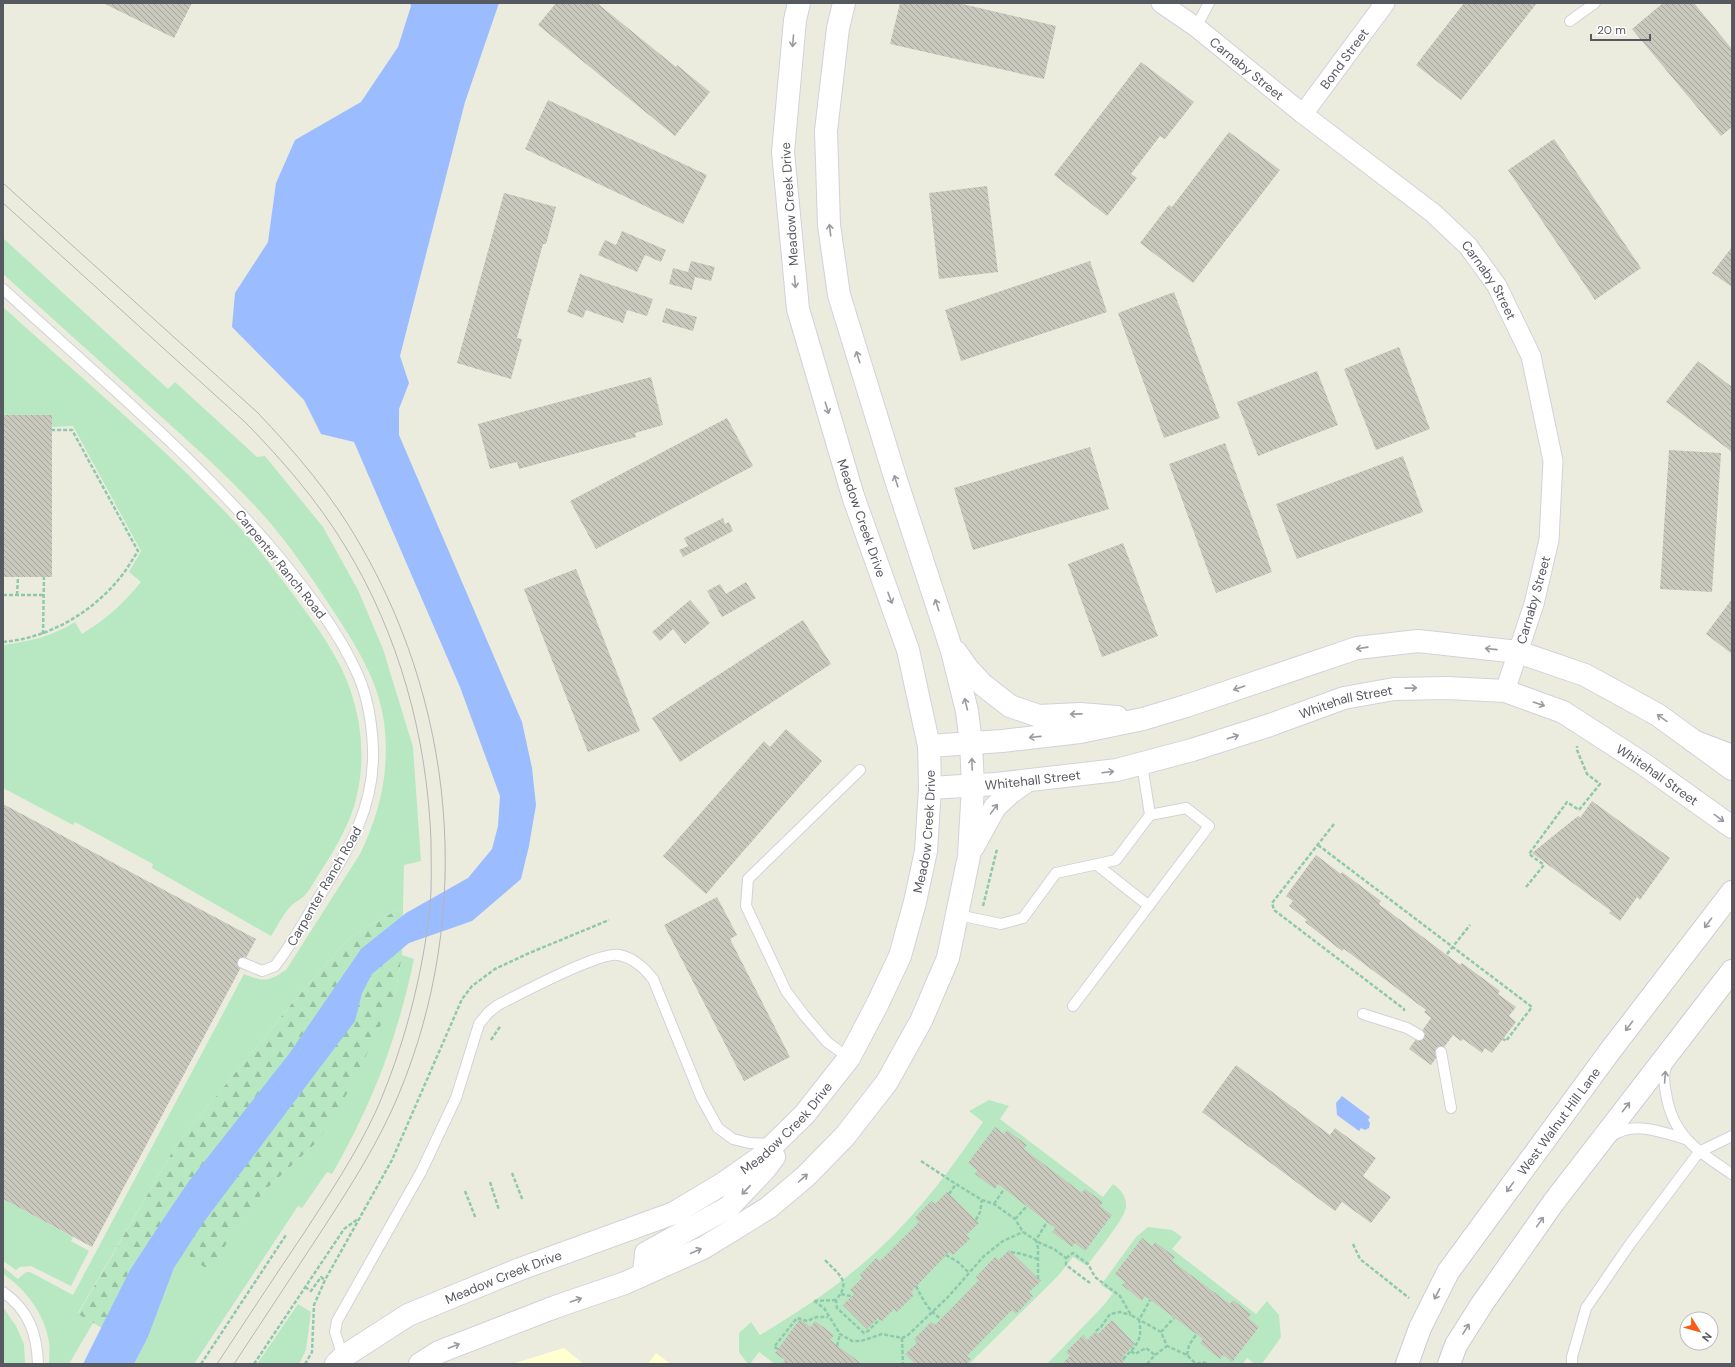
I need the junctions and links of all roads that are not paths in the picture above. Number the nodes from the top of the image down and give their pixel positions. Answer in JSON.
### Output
{"nodes":[{"id":1,"x":800,"y":3,"type":"edge"},
{"id":2,"x":844,"y":3,"type":"edge"},
{"id":3,"x":1161,"y":3,"type":"edge"},
{"id":4,"x":1209,"y":3,"type":"edge"},
{"id":5,"x":1385,"y":3,"type":"edge"},
{"id":6,"x":1594,"y":3,"type":"edge"},
{"id":7,"x":1570,"y":20,"type":"dead end"},
{"id":8,"x":1196,"y":27,"type":"junction"},
{"id":9,"x":1303,"y":114,"type":"junction"},
{"id":10,"x":3,"y":289,"type":"edge"},
{"id":11,"x":949,"y":642,"type":"junction"},
{"id":12,"x":1518,"y":652,"type":"junction"},
{"id":13,"x":1504,"y":691,"type":"junction"},
{"id":14,"x":1143,"y":719,"type":"junction"},
{"id":15,"x":1694,"y":741,"type":"junction"},
{"id":16,"x":971,"y":743,"type":"junction"},
{"id":17,"x":929,"y":746,"type":"junction"},
{"id":18,"x":1732,"y":756,"type":"edge"},
{"id":19,"x":1142,"y":764,"type":"junction"},
{"id":20,"x":1732,"y":769,"type":"edge"},
{"id":21,"x":860,"y":770,"type":"dead end"},
{"id":22,"x":1027,"y":781,"type":"junction"},
{"id":23,"x":973,"y":786,"type":"junction"},
{"id":24,"x":930,"y":788,"type":"junction"},
{"id":25,"x":1150,"y":815,"type":"junction"},
{"id":26,"x":1732,"y":827,"type":"edge"},
{"id":27,"x":969,"y":856,"type":"junction"},
{"id":28,"x":1097,"y":865,"type":"junction"},
{"id":29,"x":1732,"y":892,"type":"edge"},
{"id":30,"x":1149,"y":906,"type":"junction"},
{"id":31,"x":958,"y":916,"type":"junction"},
{"id":32,"x":243,"y":963,"type":"dead end"},
{"id":33,"x":1732,"y":971,"type":"edge"},
{"id":34,"x":1073,"y":1006,"type":"dead end"},
{"id":35,"x":1363,"y":1014,"type":"dead end"},
{"id":36,"x":1419,"y":1035,"type":"dead end"},
{"id":37,"x":1682,"y":1035,"type":"junction"},
{"id":38,"x":1441,"y":1052,"type":"dead end"},
{"id":39,"x":849,"y":1058,"type":"junction"},
{"id":40,"x":1451,"y":1108,"type":"dead end"},
{"id":41,"x":804,"y":1115,"type":"junction"},
{"id":42,"x":1732,"y":1136,"type":"edge"},
{"id":43,"x":1685,"y":1139,"type":"junction"},
{"id":44,"x":773,"y":1145,"type":"junction"},
{"id":45,"x":1699,"y":1152,"type":"junction"},
{"id":46,"x":1589,"y":1155,"type":"junction"},
{"id":47,"x":1732,"y":1174,"type":"edge"},
{"id":48,"x":644,"y":1274,"type":"junction"},
{"id":49,"x":3,"y":1292,"type":"edge"},
{"id":50,"x":342,"y":1362,"type":"edge"},
{"id":51,"x":38,"y":1364,"type":"edge"},
{"id":52,"x":420,"y":1364,"type":"edge"},
{"id":53,"x":1408,"y":1364,"type":"edge"},
{"id":54,"x":1449,"y":1364,"type":"edge"},
{"id":55,"x":1572,"y":1364,"type":"edge"}],
"edges":[{"from":1,"to":17,"type":"street","name":"Meadow Creek Drive","one_way":true},
{"from":11,"to":2,"type":"street","one_way":true},
{"from":3,"to":8,"type":"street","name":"Carnaby Street"},
{"from":4,"to":8,"type":"lane"},
{"from":5,"to":9,"type":"street","name":"Bond Street"},
{"from":6,"to":7,"type":"lane"},
{"from":8,"to":9,"type":"street","name":"Carnaby Street"},
{"from":9,"to":12,"type":"street","name":"Carnaby Street"},
{"from":10,"to":32,"type":"lane","name":"Carpenter Ranch Road"},
{"from":14,"to":11,"type":"street","one_way":true},
{"from":16,"to":11,"type":"street","one_way":true},
{"from":12,"to":13,"type":"street","name":"Carnaby Street"},
{"from":12,"to":14,"type":"street","one_way":true},
{"from":15,"to":12,"type":"street","one_way":true},
{"from":19,"to":13,"type":"street","name":"Whitehall Street","one_way":true},
{"from":13,"to":26,"type":"street","name":"Whitehall Street","one_way":true},
{"from":14,"to":16,"type":"street","one_way":true},
{"from":15,"to":18,"type":"street"},
{"from":15,"to":20,"type":"street"},
{"from":16,"to":17,"type":"street"},
{"from":23,"to":16,"type":"street","one_way":true},
{"from":17,"to":24,"type":"street","name":"Meadow Creek Drive"},
{"from":22,"to":19,"type":"street","name":"Whitehall Street","one_way":true},
{"from":19,"to":25,"type":"lane"},
{"from":21,"to":39,"type":"lane"},
{"from":22,"to":23,"type":"street","name":"Whitehall Street"},
{"from":27,"to":22,"type":"street","one_way":true},
{"from":23,"to":24,"type":"street","name":"Whitehall Street"},
{"from":23,"to":27,"type":"street"},
{"from":24,"to":39,"type":"street","name":"Meadow Creek Drive"},
{"from":25,"to":28,"type":"lane"},
{"from":25,"to":30,"type":"lane"},
{"from":27,"to":31,"type":"street"},
{"from":28,"to":30,"type":"lane"},
{"from":28,"to":31,"type":"lane"},
{"from":29,"to":53,"type":"street","name":"West Walnut Hill Lane","one_way":true},
{"from":30,"to":34,"type":"lane"},
{"from":48,"to":31,"type":"street","one_way":true},
{"from":33,"to":37,"type":"street"},
{"from":35,"to":36,"type":"lane"},
{"from":43,"to":37,"type":"lane","one_way":true},
{"from":46,"to":37,"type":"street","one_way":true},
{"from":38,"to":40,"type":"lane"},
{"from":39,"to":41,"type":"street","name":"Meadow Creek Drive"},
{"from":41,"to":44,"type":"street","name":"Meadow Creek Drive"},
{"from":41,"to":48,"type":"street","one_way":true},
{"from":42,"to":45,"type":"lane"},
{"from":43,"to":45,"type":"lane"},
{"from":43,"to":46,"type":"lane"},
{"from":44,"to":50,"type":"street","name":"Meadow Creek Drive"},
{"from":44,"to":50,"type":"lane"},
{"from":45,"to":47,"type":"lane"},
{"from":45,"to":55,"type":"lane"},
{"from":54,"to":46,"type":"street","one_way":true},
{"from":52,"to":48,"type":"street","one_way":true},
{"from":49,"to":51,"type":"lane"}]}
